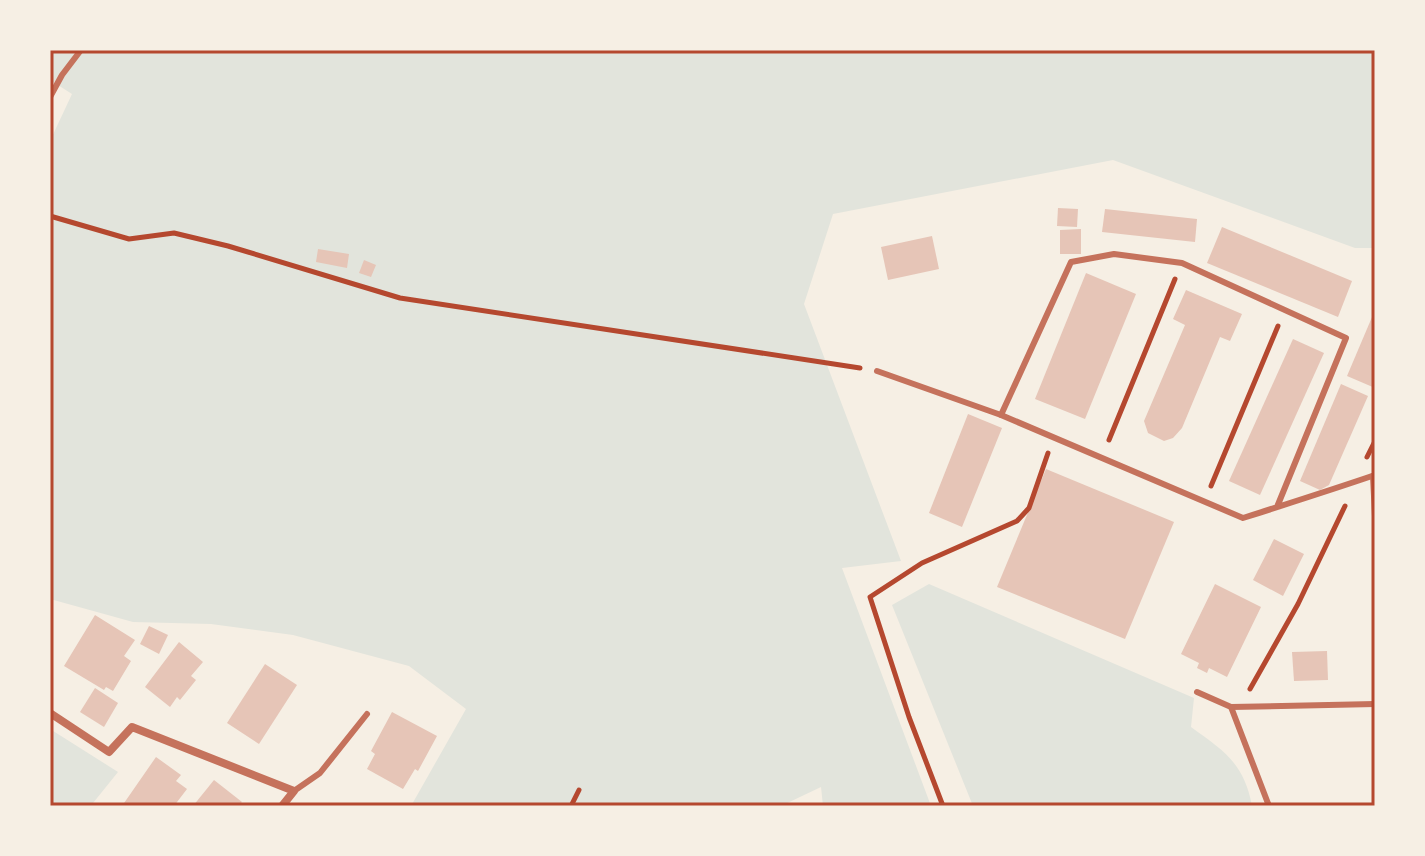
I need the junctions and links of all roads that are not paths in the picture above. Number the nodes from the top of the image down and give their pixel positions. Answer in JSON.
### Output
{"nodes":[{"id":1,"x":81,"y":50,"type":"edge"},
{"id":2,"x":50,"y":97,"type":"edge"},
{"id":3,"x":877,"y":371,"type":"road end"},
{"id":4,"x":1001,"y":415,"type":"junction"},
{"id":5,"x":1374,"y":476,"type":"edge"},
{"id":6,"x":1277,"y":507,"type":"junction"},
{"id":7,"x":1375,"y":516,"type":"edge"},
{"id":8,"x":1197,"y":692,"type":"dead end"},
{"id":9,"x":1375,"y":704,"type":"edge"},
{"id":10,"x":1231,"y":707,"type":"junction"},
{"id":11,"x":50,"y":713,"type":"edge"},
{"id":12,"x":367,"y":714,"type":"dead end"},
{"id":13,"x":294,"y":791,"type":"junction"},
{"id":14,"x":282,"y":806,"type":"edge"},
{"id":15,"x":1269,"y":806,"type":"edge"}],
"edges":[{"from":1,"to":2,"type":"lane"},
{"from":3,"to":4,"type":"lane"},
{"from":4,"to":6,"type":"lane"},
{"from":4,"to":6,"type":"lane"},
{"from":5,"to":6,"type":"lane"},
{"from":5,"to":7,"type":"lane"},
{"from":8,"to":10,"type":"lane"},
{"from":9,"to":10,"type":"lane"},
{"from":10,"to":15,"type":"lane"},
{"from":11,"to":13,"type":"street"},
{"from":12,"to":13,"type":"lane"},
{"from":13,"to":14,"type":"street"}]}
